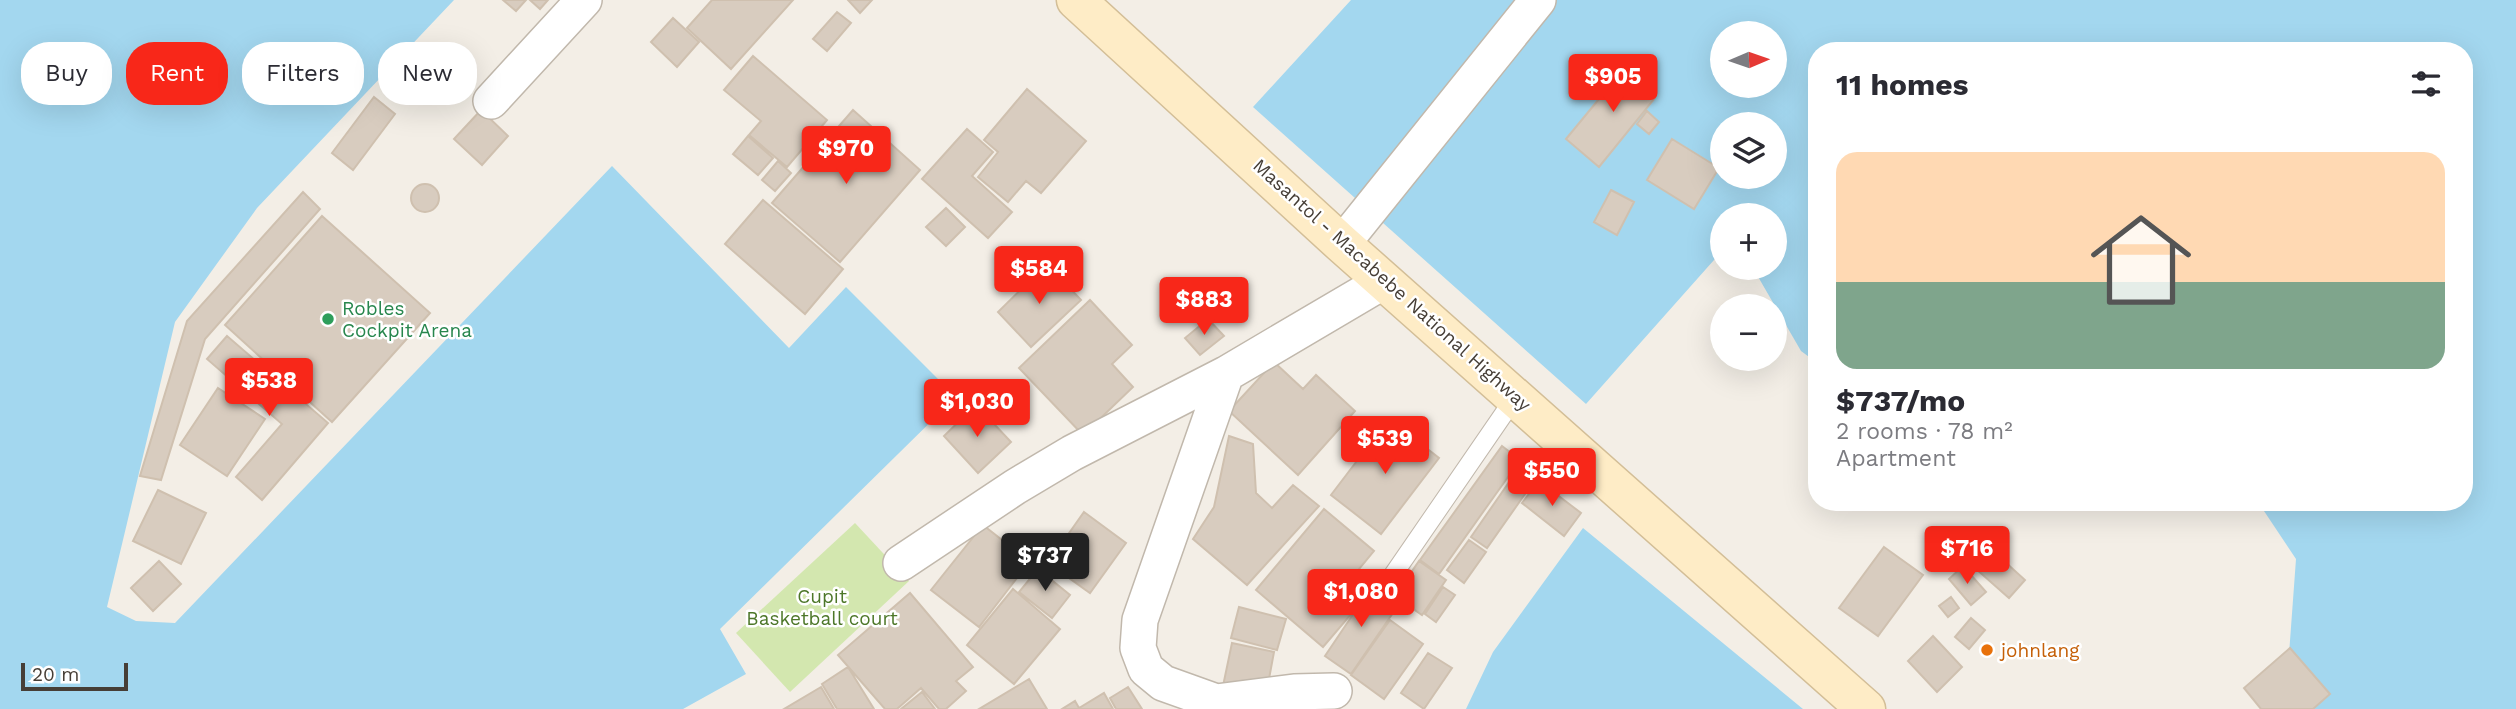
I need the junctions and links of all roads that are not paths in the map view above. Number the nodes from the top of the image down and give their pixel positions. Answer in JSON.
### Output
{"nodes":[{"id":1,"x":584,"y":0,"type":"edge"},
{"id":2,"x":1076,"y":0,"type":"edge"},
{"id":3,"x":1538,"y":0,"type":"edge"},
{"id":4,"x":491,"y":101,"type":"dead end"},
{"id":5,"x":1342,"y":244,"type":"junction"},
{"id":6,"x":1384,"y":281,"type":"junction"},
{"id":7,"x":1226,"y":374,"type":"junction"},
{"id":8,"x":1516,"y":396,"type":"junction"},
{"id":9,"x":901,"y":563,"type":"dead end"},
{"id":10,"x":1384,"y":588,"type":"dead end"},
{"id":11,"x":1334,"y":691,"type":"dead end"},
{"id":12,"x":1866,"y":709,"type":"edge"}],
"edges":[{"from":1,"to":4,"type":"street"},
{"from":2,"to":5,"type":"main road","name":"Masantol - Macabebe National Highway"},
{"from":3,"to":5,"type":"street"},
{"from":5,"to":6,"type":"main road","name":"Masantol - Macabebe National Highway"},
{"from":6,"to":7,"type":"street"},
{"from":6,"to":8,"type":"main road","name":"Masantol - Macabebe National Highway"},
{"from":7,"to":9,"type":"street"},
{"from":7,"to":11,"type":"street"},
{"from":8,"to":10,"type":"lane"},
{"from":8,"to":12,"type":"main road","name":"Masantol - Macabebe National Highway"}]}
